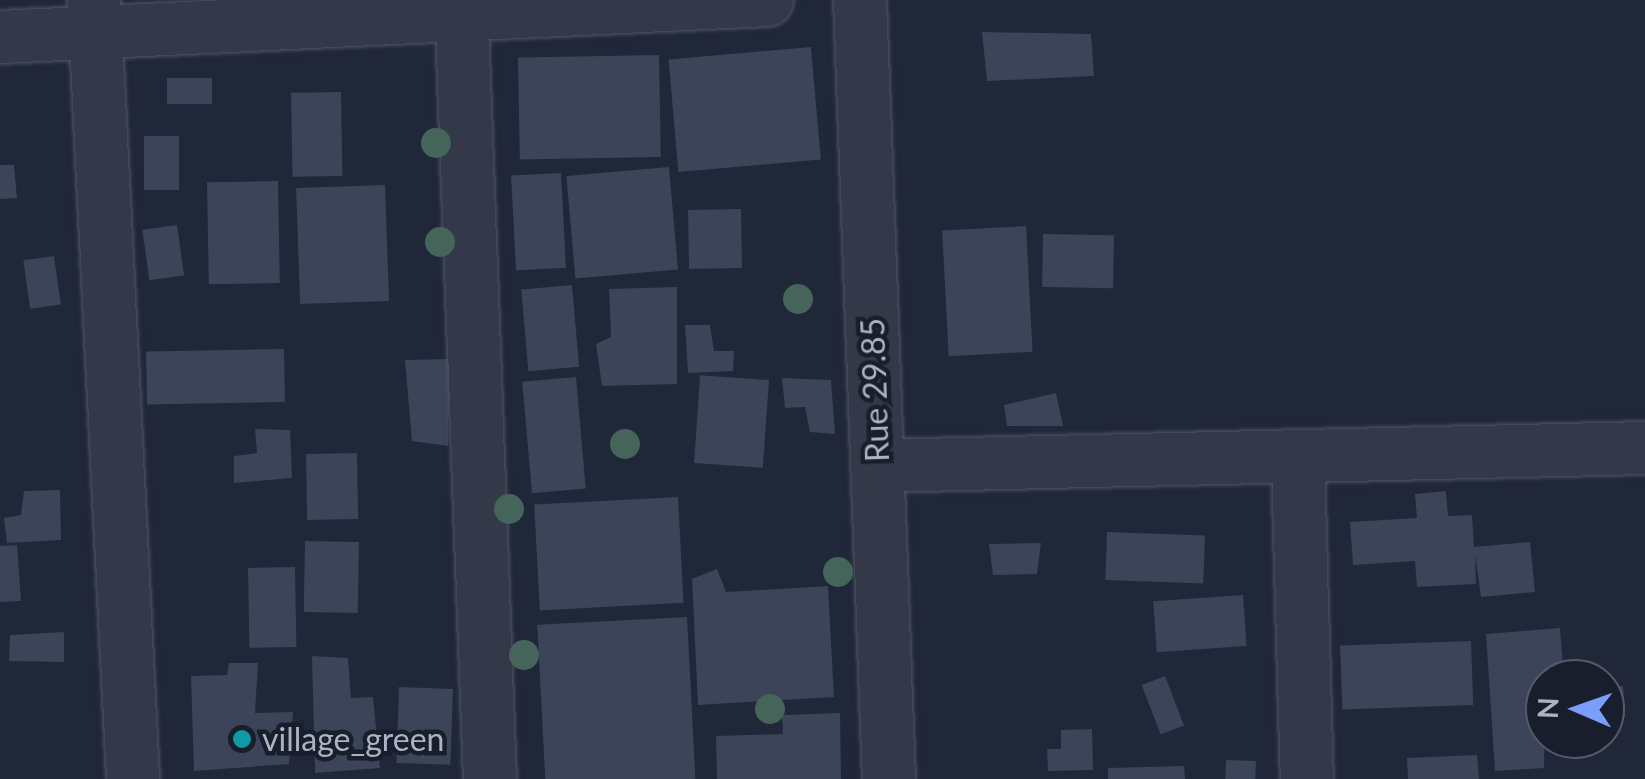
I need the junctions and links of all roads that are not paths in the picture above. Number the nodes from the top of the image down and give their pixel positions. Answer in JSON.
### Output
{"nodes":[{"id":1,"x":767,"y":0,"type":"edge"},
{"id":2,"x":860,"y":0,"type":"edge"},
{"id":3,"x":461,"y":7,"type":"edge"},
{"id":4,"x":95,"y":16,"type":"edge"},
{"id":5,"x":0,"y":37,"type":"edge"},
{"id":6,"x":1645,"y":448,"type":"edge"},
{"id":7,"x":1298,"y":462,"type":"junction"},
{"id":8,"x":878,"y":466,"type":"junction"},
{"id":9,"x":133,"y":779,"type":"edge"},
{"id":10,"x":490,"y":779,"type":"edge"},
{"id":11,"x":890,"y":779,"type":"edge"},
{"id":12,"x":1307,"y":779,"type":"edge"}],
"edges":[{"from":1,"to":3,"type":"street"},
{"from":2,"to":8,"type":"street","name":"Rue 29.85"},
{"from":3,"to":4,"type":"street"},
{"from":3,"to":10,"type":"street"},
{"from":4,"to":5,"type":"street"},
{"from":4,"to":9,"type":"street"},
{"from":6,"to":7,"type":"street"},
{"from":7,"to":8,"type":"street"},
{"from":7,"to":12,"type":"street"},
{"from":8,"to":11,"type":"street","name":"Rue 29.85"}]}
